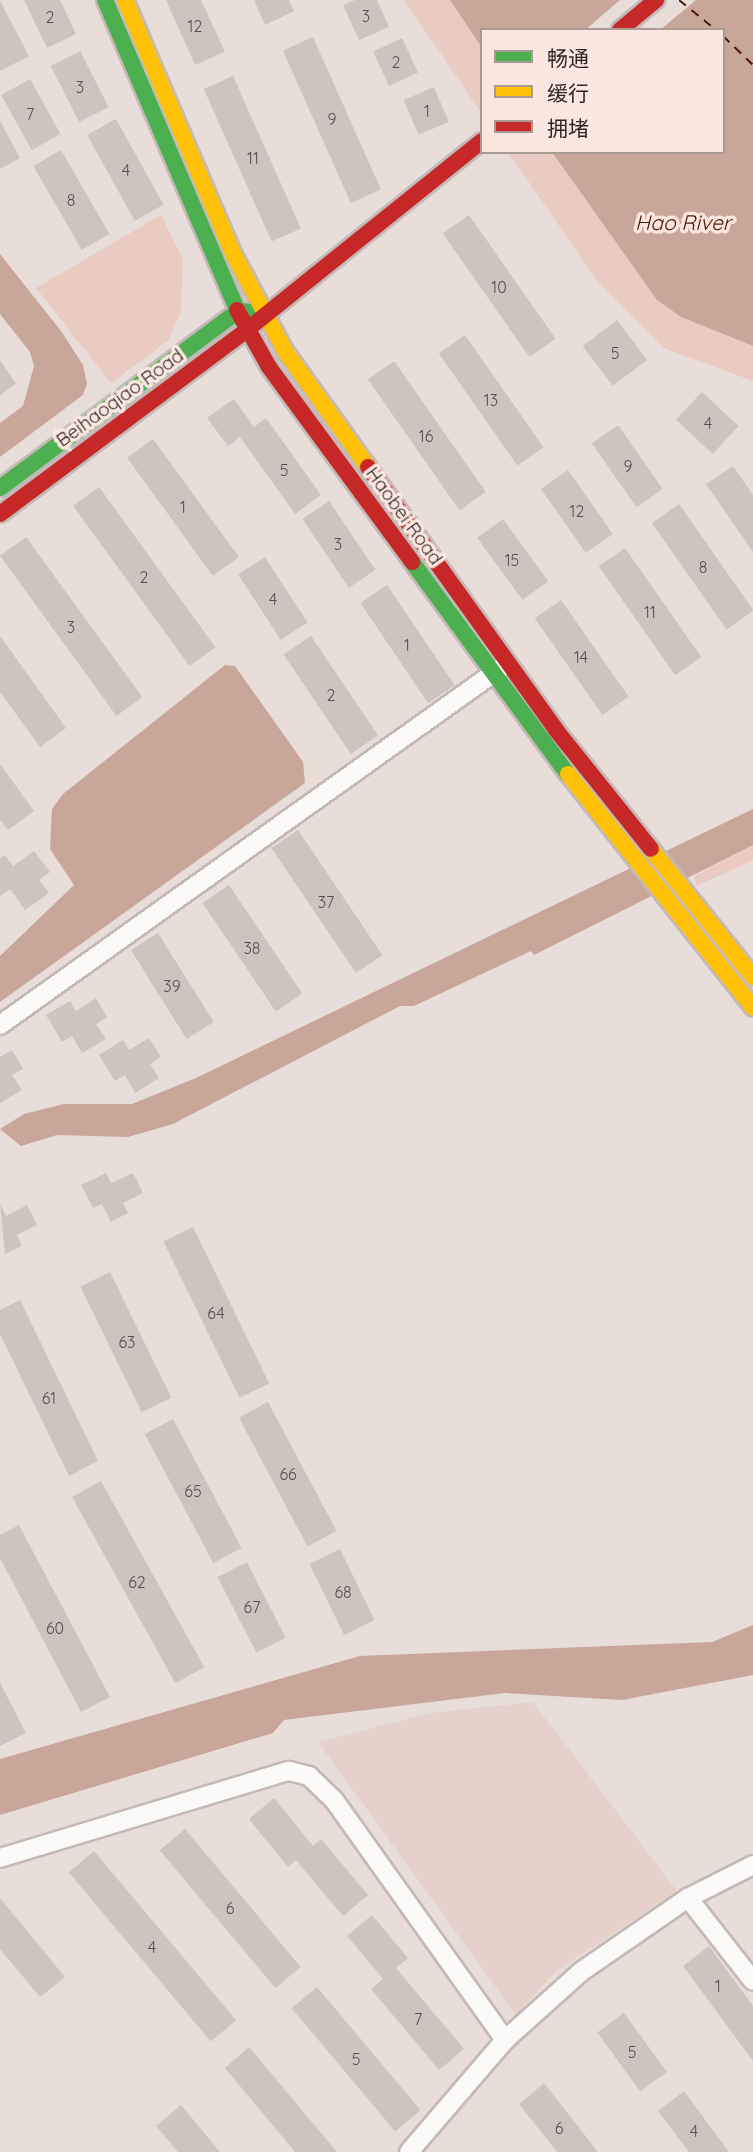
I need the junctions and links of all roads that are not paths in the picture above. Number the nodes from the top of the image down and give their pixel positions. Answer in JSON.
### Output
{"nodes":[{"id":1,"x":105,"y":0,"type":"edge"},
{"id":2,"x":125,"y":0,"type":"edge"},
{"id":3,"x":656,"y":0,"type":"edge"},
{"id":4,"x":622,"y":28,"type":"edge"},
{"id":5,"x":480,"y":143,"type":"edge"},
{"id":6,"x":238,"y":311,"type":"junction"},
{"id":7,"x":263,"y":313,"type":"junction"},
{"id":8,"x":248,"y":329,"type":"junction"},
{"id":9,"x":0,"y":488,"type":"edge"},
{"id":10,"x":0,"y":514,"type":"edge"},
{"id":11,"x":501,"y":668,"type":"junction"},
{"id":12,"x":753,"y":977,"type":"edge"},
{"id":13,"x":753,"y":1007,"type":"edge"},
{"id":14,"x":0,"y":1025,"type":"edge"},
{"id":15,"x":0,"y":1858,"type":"edge"},
{"id":16,"x":753,"y":1865,"type":"edge"},
{"id":17,"x":688,"y":1898,"type":"junction"},
{"id":18,"x":753,"y":1981,"type":"edge"},
{"id":19,"x":505,"y":2040,"type":"junction"},
{"id":20,"x":409,"y":2152,"type":"edge"}],
"edges":[{"from":1,"to":6,"type":"street","name":"Haobei Road"},
{"from":2,"to":7,"type":"street","name":"Haobei Road"},
{"from":3,"to":4,"type":"street"},
{"from":5,"to":7,"type":"street","name":"Beihaoqiao Road"},
{"from":6,"to":7,"type":"street"},
{"from":6,"to":8,"type":"street","name":"Haobei Road"},
{"from":6,"to":9,"type":"street","name":"Beihaoqiao Road"},
{"from":7,"to":8,"type":"street","name":"Beihaoqiao Road"},
{"from":7,"to":11,"type":"street","name":"Haobei Road"},
{"from":8,"to":10,"type":"street","name":"Beihaoqiao Road"},
{"from":8,"to":11,"type":"street","name":"Haobei Road"},
{"from":11,"to":12,"type":"street","name":"Haobei Road"},
{"from":11,"to":13,"type":"street","name":"Haobei Road"},
{"from":11,"to":14,"type":"street"},
{"from":15,"to":19,"type":"street"},
{"from":16,"to":17,"type":"street"},
{"from":17,"to":18,"type":"street"},
{"from":17,"to":19,"type":"street"},
{"from":19,"to":20,"type":"street"}]}
